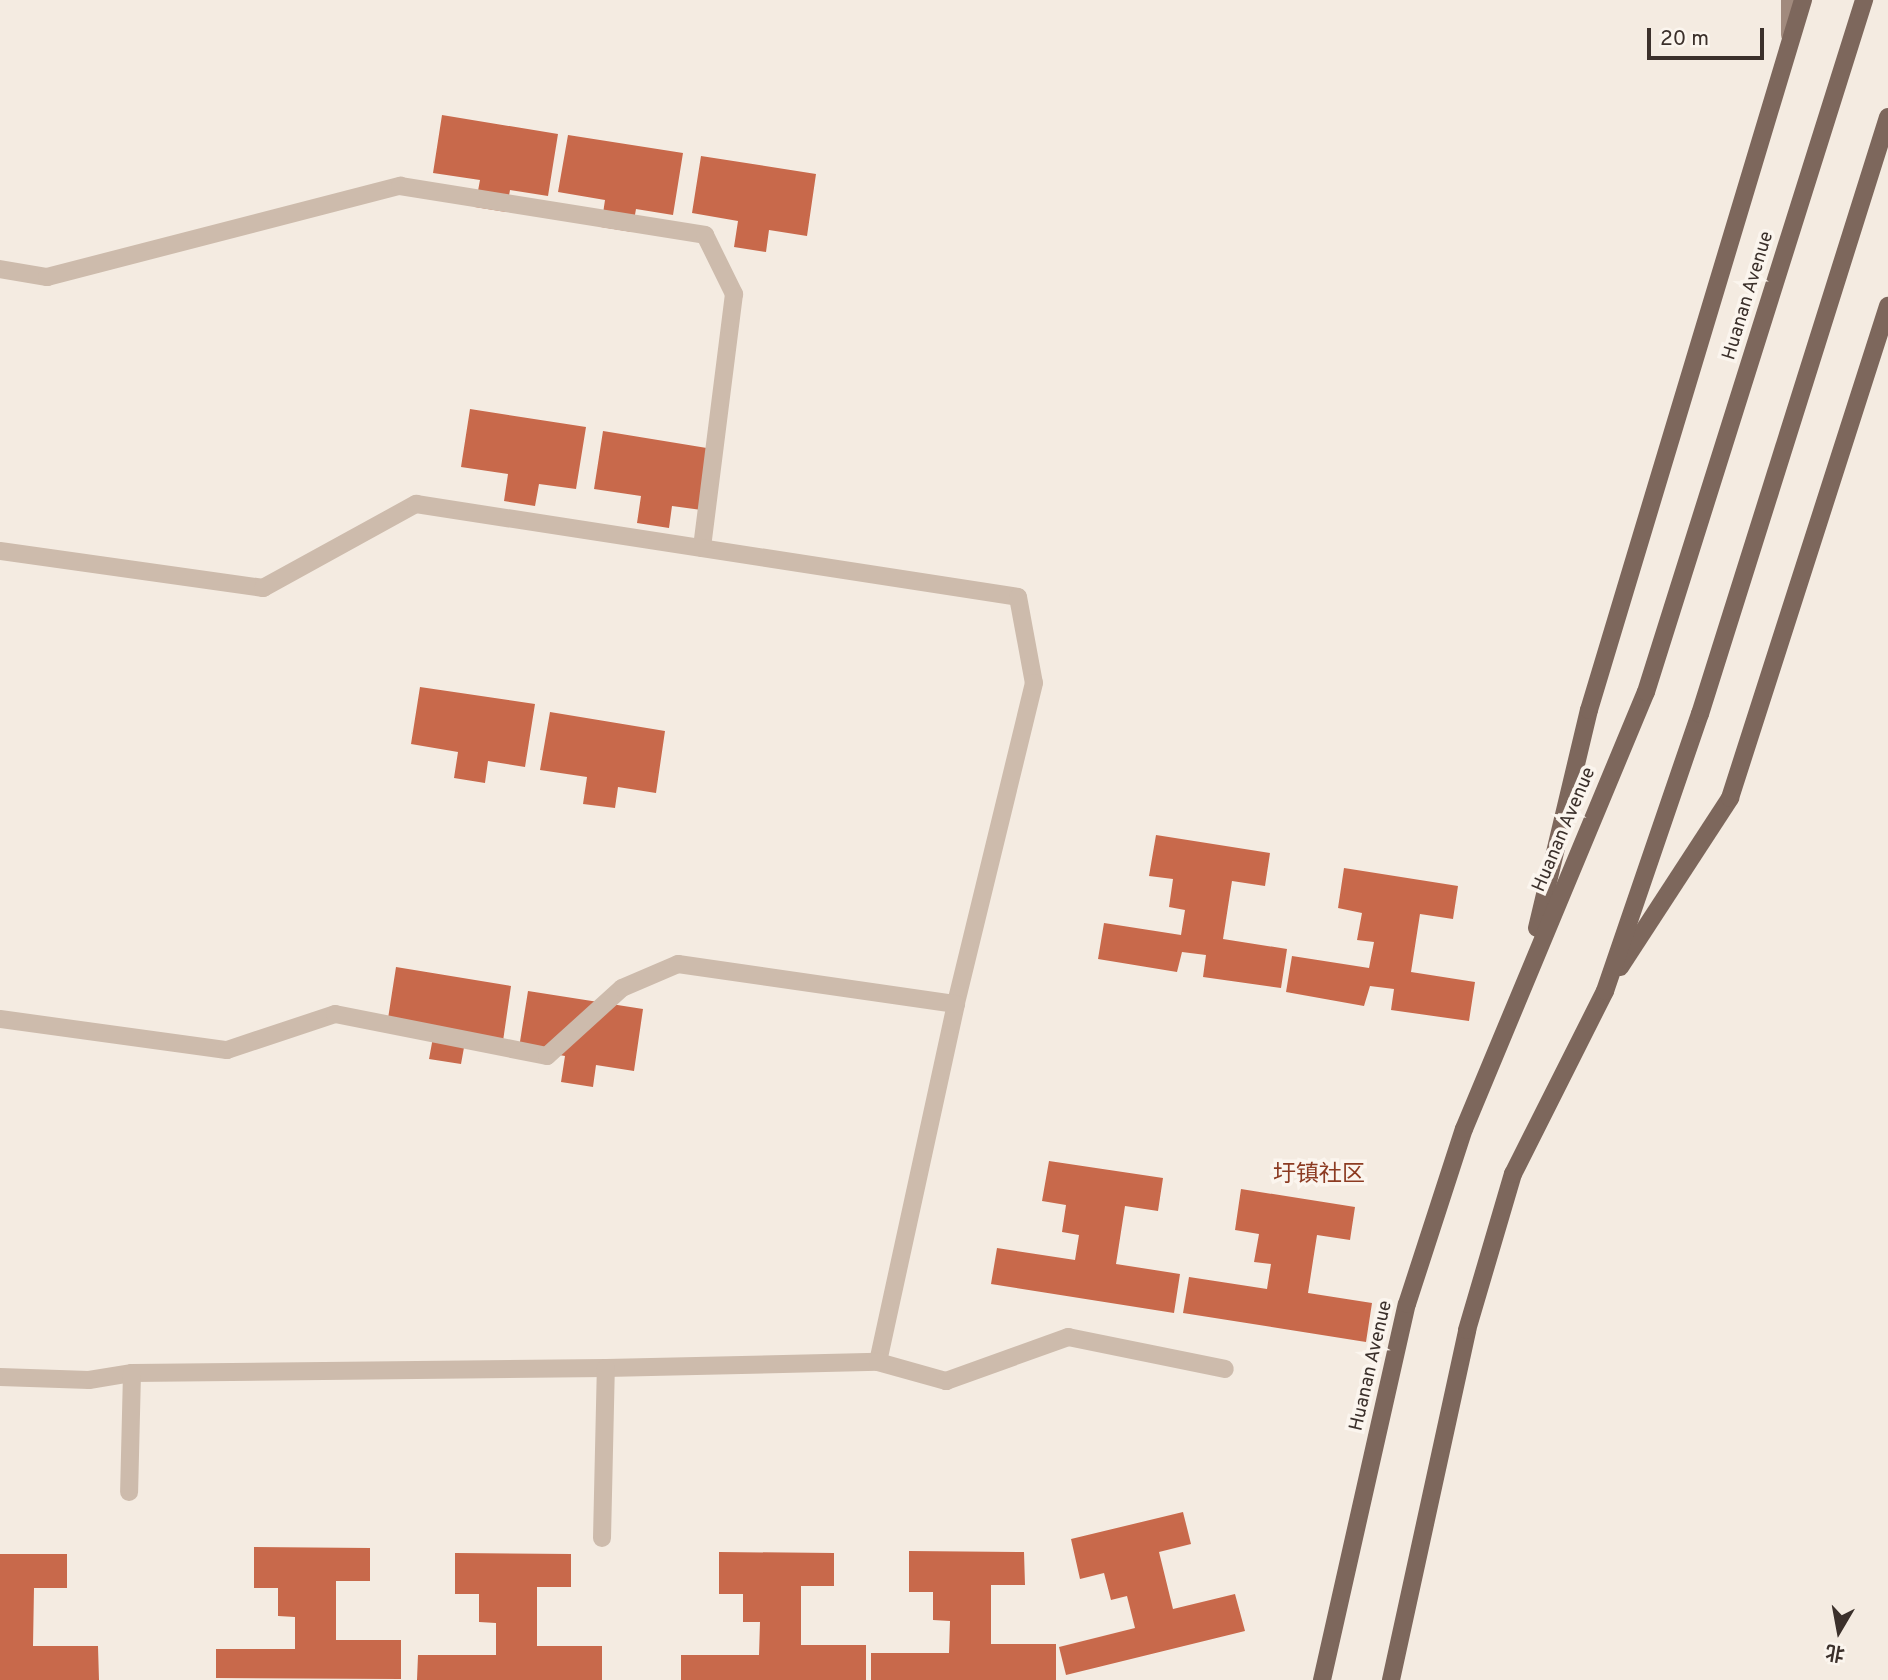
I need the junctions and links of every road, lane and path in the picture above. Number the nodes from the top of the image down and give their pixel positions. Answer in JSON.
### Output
{"nodes":[{"id":1,"x":1790,"y":0,"type":"edge"},
{"id":2,"x":1802,"y":0,"type":"edge"},
{"id":3,"x":1864,"y":0,"type":"edge"},
{"id":4,"x":1789,"y":41,"type":"junction"},
{"id":5,"x":1888,"y":117,"type":"edge"},
{"id":6,"x":0,"y":269,"type":"edge"},
{"id":7,"x":1888,"y":306,"type":"edge"},
{"id":8,"x":702,"y":548,"type":"junction"},
{"id":9,"x":0,"y":551,"type":"edge"},
{"id":10,"x":1525,"y":977,"type":"junction"},
{"id":11,"x":1605,"y":991,"type":"junction"},
{"id":12,"x":956,"y":1004,"type":"junction"},
{"id":13,"x":0,"y":1019,"type":"edge"},
{"id":14,"x":878,"y":1362,"type":"junction"},
{"id":15,"x":606,"y":1368,"type":"junction"},
{"id":16,"x":1225,"y":1369,"type":"dead end"},
{"id":17,"x":132,"y":1373,"type":"junction"},
{"id":18,"x":0,"y":1377,"type":"edge"},
{"id":19,"x":129,"y":1492,"type":"dead end"},
{"id":20,"x":602,"y":1538,"type":"dead end"},
{"id":21,"x":1322,"y":1680,"type":"edge"},
{"id":22,"x":1391,"y":1680,"type":"edge"}],
"edges":[{"from":1,"to":4,"type":"main road"},
{"from":2,"to":4,"type":"main road"},
{"from":3,"to":10,"type":"main road","name":"Huanan Avenue"},
{"from":4,"to":10,"type":"main road"},
{"from":5,"to":11,"type":"main road"},
{"from":6,"to":8,"type":"street"},
{"from":7,"to":11,"type":"main road"},
{"from":8,"to":9,"type":"street"},
{"from":8,"to":12,"type":"street"},
{"from":10,"to":21,"type":"main road","name":"Huanan Avenue"},
{"from":11,"to":22,"type":"main road"},
{"from":12,"to":13,"type":"street"},
{"from":12,"to":14,"type":"street"},
{"from":14,"to":15,"type":"street"},
{"from":14,"to":16,"type":"street"},
{"from":15,"to":17,"type":"street"},
{"from":15,"to":20,"type":"street"},
{"from":17,"to":18,"type":"street"},
{"from":17,"to":19,"type":"street"}]}
